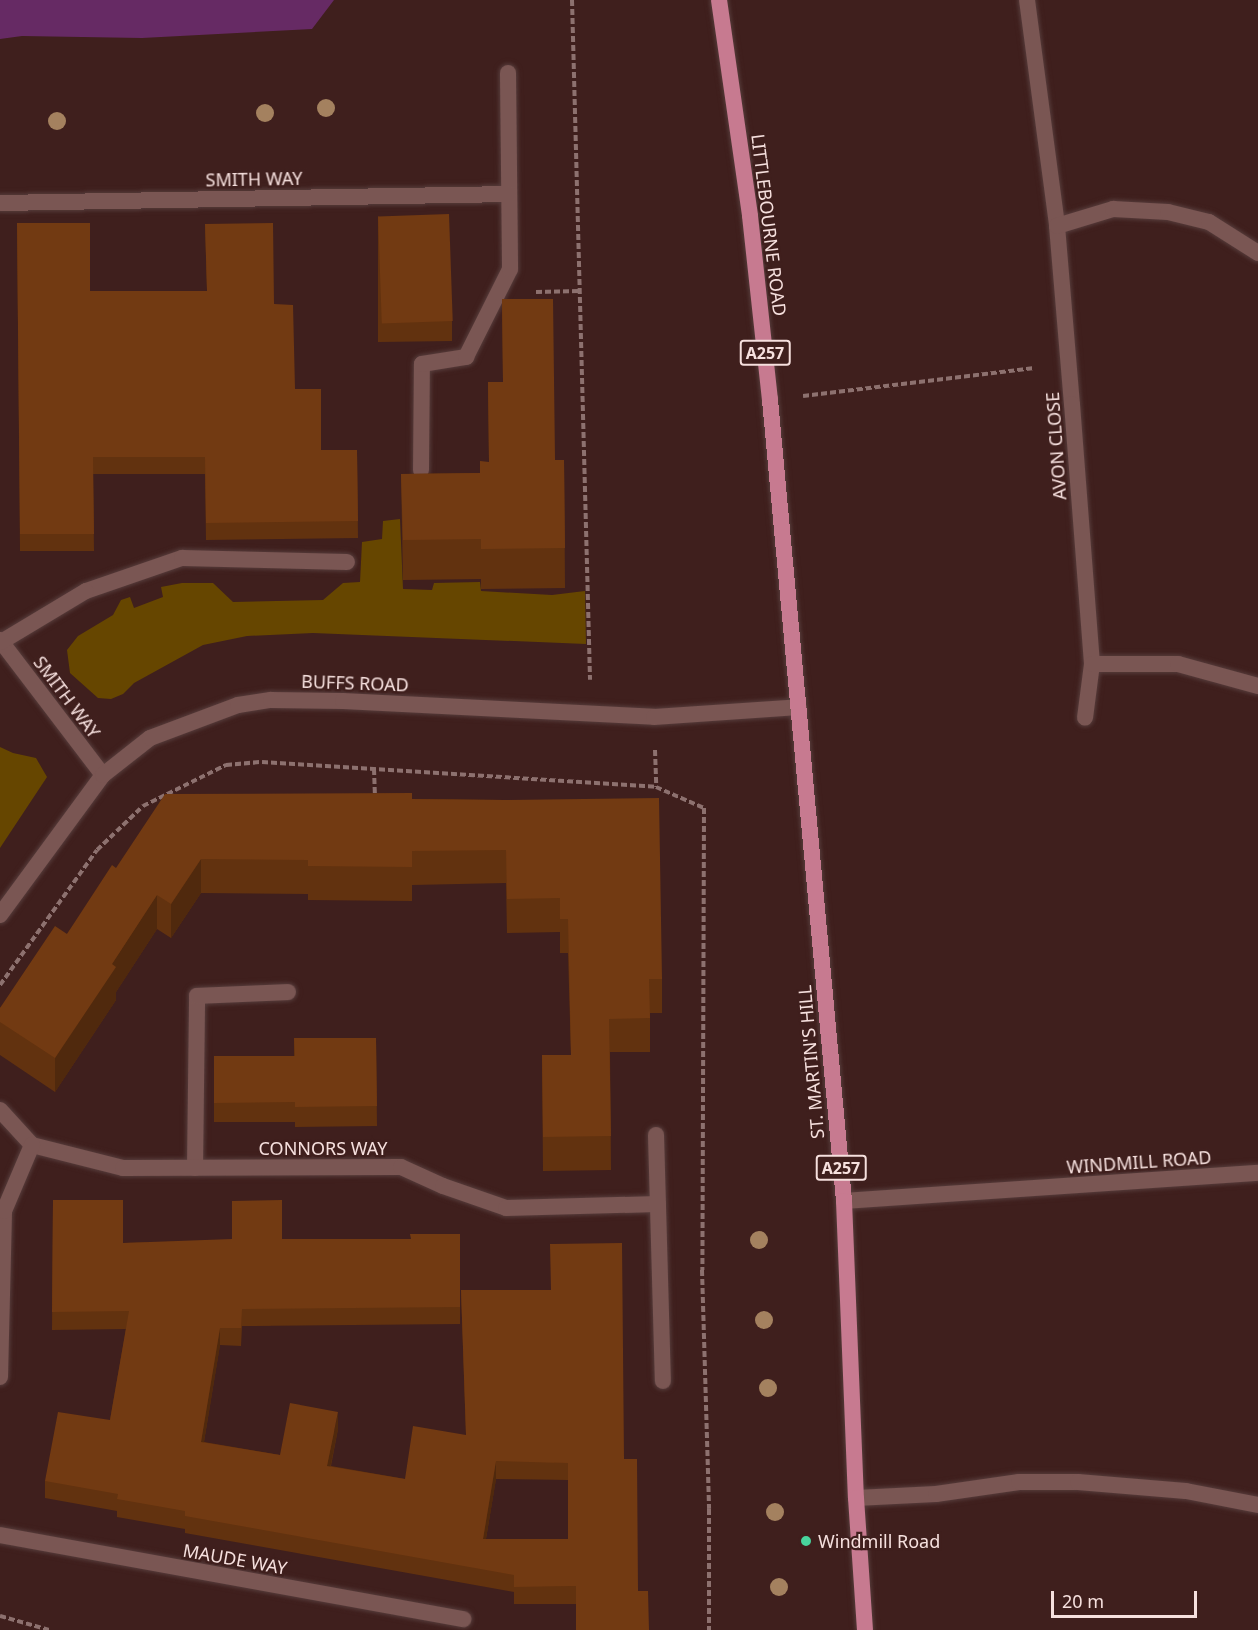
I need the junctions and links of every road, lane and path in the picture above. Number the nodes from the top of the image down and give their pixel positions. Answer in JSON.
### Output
{"nodes":[{"id":1,"x":572,"y":0,"type":"edge"},
{"id":2,"x":719,"y":0,"type":"edge"},
{"id":3,"x":1027,"y":0,"type":"edge"},
{"id":4,"x":508,"y":73,"type":"dead end"},
{"id":5,"x":509,"y":194,"type":"junction"},
{"id":6,"x":0,"y":203,"type":"edge"},
{"id":7,"x":1057,"y":226,"type":"junction"},
{"id":8,"x":1258,"y":253,"type":"edge"},
{"id":9,"x":1069,"y":364,"type":"junction"},
{"id":10,"x":770,"y":400,"type":"junction"},
{"id":11,"x":421,"y":470,"type":"dead end"},
{"id":12,"x":347,"y":562,"type":"dead end"},
{"id":13,"x":0,"y":641,"type":"edge"},
{"id":14,"x":1092,"y":664,"type":"junction"},
{"id":15,"x":1258,"y":686,"type":"edge"},
{"id":16,"x":799,"y":707,"type":"junction"},
{"id":17,"x":591,"y":713,"type":"junction"},
{"id":18,"x":654,"y":717,"type":"junction"},
{"id":19,"x":1085,"y":718,"type":"dead end"},
{"id":20,"x":374,"y":769,"type":"junction"},
{"id":21,"x":103,"y":775,"type":"junction"},
{"id":22,"x":656,"y":787,"type":"junction"},
{"id":23,"x":375,"y":802,"type":"edge"},
{"id":24,"x":0,"y":915,"type":"edge"},
{"id":25,"x":0,"y":985,"type":"edge"},
{"id":26,"x":288,"y":992,"type":"dead end"},
{"id":27,"x":0,"y":1110,"type":"edge"},
{"id":28,"x":656,"y":1135,"type":"dead end"},
{"id":29,"x":32,"y":1145,"type":"junction"},
{"id":30,"x":195,"y":1168,"type":"junction"},
{"id":31,"x":1258,"y":1173,"type":"edge"},
{"id":32,"x":844,"y":1201,"type":"junction"},
{"id":33,"x":658,"y":1204,"type":"junction"},
{"id":34,"x":0,"y":1377,"type":"edge"},
{"id":35,"x":663,"y":1380,"type":"dead end"},
{"id":36,"x":856,"y":1498,"type":"junction"},
{"id":37,"x":1258,"y":1504,"type":"edge"},
{"id":38,"x":0,"y":1535,"type":"edge"},
{"id":39,"x":0,"y":1616,"type":"edge"},
{"id":40,"x":463,"y":1619,"type":"dead end"},
{"id":41,"x":49,"y":1630,"type":"edge"},
{"id":42,"x":709,"y":1630,"type":"edge"},
{"id":43,"x":865,"y":1630,"type":"edge"}],
"edges":[{"from":1,"to":17,"type":"path"},
{"from":2,"to":10,"type":"main road","name":"LITTLEBOURNE ROAD","number":"A257"},
{"from":3,"to":7,"type":"street","name":"AVON CLOSE"},
{"from":4,"to":5,"type":"street"},
{"from":5,"to":6,"type":"street","name":"SMITH WAY"},
{"from":5,"to":11,"type":"street"},
{"from":7,"to":8,"type":"street"},
{"from":7,"to":9,"type":"street","name":"AVON CLOSE"},
{"from":9,"to":10,"type":"path"},
{"from":9,"to":14,"type":"street","name":"AVON CLOSE"},
{"from":10,"to":16,"type":"main road","name":"LITTLEBOURNE ROAD","number":"A257"},
{"from":12,"to":13,"type":"street","name":"SMITH WAY"},
{"from":13,"to":21,"type":"street","name":"SMITH WAY"},
{"from":14,"to":15,"type":"street"},
{"from":14,"to":19,"type":"street","name":"AVON CLOSE"},
{"from":16,"to":18,"type":"street","name":"BUFFS ROAD"},
{"from":16,"to":32,"type":"main road","name":"ST. MARTIN'S HILL","number":"A257"},
{"from":17,"to":18,"type":"street","name":"BUFFS ROAD"},
{"from":17,"to":21,"type":"street","name":"BUFFS ROAD"},
{"from":18,"to":22,"type":"path"},
{"from":20,"to":22,"type":"path"},
{"from":20,"to":23,"type":"path"},
{"from":20,"to":25,"type":"path"},
{"from":21,"to":24,"type":"street","name":"BUFFS ROAD"},
{"from":22,"to":42,"type":"path"},
{"from":26,"to":30,"type":"street"},
{"from":27,"to":29,"type":"street"},
{"from":28,"to":33,"type":"street"},
{"from":29,"to":30,"type":"street","name":"CONNORS WAY"},
{"from":29,"to":34,"type":"street"},
{"from":30,"to":33,"type":"street","name":"CONNORS WAY"},
{"from":31,"to":32,"type":"street","name":"WINDMILL ROAD"},
{"from":32,"to":36,"type":"main road","name":"ST. MARTIN'S HILL","number":"A257"},
{"from":33,"to":35,"type":"street"},
{"from":36,"to":37,"type":"street"},
{"from":36,"to":43,"type":"main road","name":"ST. MARTIN'S HILL","number":"A257"},
{"from":38,"to":40,"type":"street","name":"MAUDE WAY"},
{"from":39,"to":41,"type":"path"}]}
